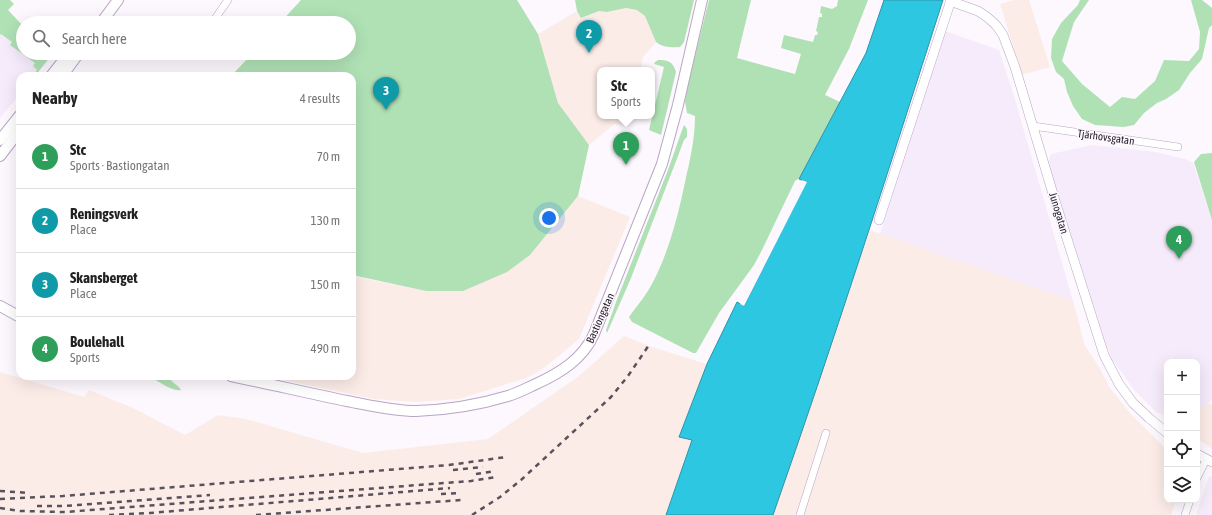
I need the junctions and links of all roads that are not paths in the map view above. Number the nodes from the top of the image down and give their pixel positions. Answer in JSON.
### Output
{"nodes":[{"id":1,"x":111,"y":0,"type":"edge"},
{"id":2,"x":118,"y":0,"type":"edge"},
{"id":3,"x":228,"y":0,"type":"edge"},
{"id":4,"x":702,"y":0,"type":"edge"},
{"id":5,"x":951,"y":1,"type":"edge"},
{"id":6,"x":99,"y":16,"type":"edge"},
{"id":7,"x":106,"y":16,"type":"edge"},
{"id":8,"x":217,"y":16,"type":"edge"},
{"id":9,"x":64,"y":60,"type":"edge"},
{"id":10,"x":74,"y":60,"type":"edge"},
{"id":11,"x":54,"y":72,"type":"edge"},
{"id":12,"x":65,"y":72,"type":"edge"},
{"id":13,"x":16,"y":120,"type":"edge"},
{"id":14,"x":1033,"y":126,"type":"junction"},
{"id":15,"x":16,"y":135,"type":"edge"},
{"id":16,"x":0,"y":140,"type":"edge"},
{"id":17,"x":1178,"y":147,"type":"dead end"},
{"id":18,"x":0,"y":156,"type":"edge"},
{"id":19,"x":879,"y":220,"type":"dead end"},
{"id":20,"x":0,"y":306,"type":"edge"},
{"id":21,"x":16,"y":315,"type":"edge"},
{"id":22,"x":250,"y":380,"type":"edge"},
{"id":23,"x":1165,"y":431,"type":"edge"},
{"id":24,"x":826,"y":433,"type":"dead end"},
{"id":25,"x":1200,"y":456,"type":"edge"},
{"id":26,"x":1209,"y":461,"type":"edge"},
{"id":27,"x":1200,"y":474,"type":"edge"},
{"id":28,"x":1189,"y":503,"type":"edge"},
{"id":29,"x":800,"y":515,"type":"edge"},
{"id":30,"x":1185,"y":515,"type":"edge"}],
"edges":[{"from":1,"to":6,"type":"main road"},
{"from":2,"to":7,"type":"main road"},
{"from":3,"to":8,"type":"street"},
{"from":4,"to":22,"type":"main road","name":"Bastiongatan"},
{"from":5,"to":14,"type":"street","name":"Junogatan"},
{"from":5,"to":19,"type":"street"},
{"from":9,"to":11,"type":"main road"},
{"from":10,"to":12,"type":"main road"},
{"from":13,"to":16,"type":"main road"},
{"from":14,"to":17,"type":"street","name":"Tjärhovsgatan"},
{"from":14,"to":23,"type":"street","name":"Junogatan"},
{"from":15,"to":18,"type":"main road"},
{"from":20,"to":21,"type":"main road"},
{"from":24,"to":29,"type":"street"},
{"from":25,"to":26,"type":"street"},
{"from":26,"to":27,"type":"street"},
{"from":28,"to":30,"type":"street"}]}
